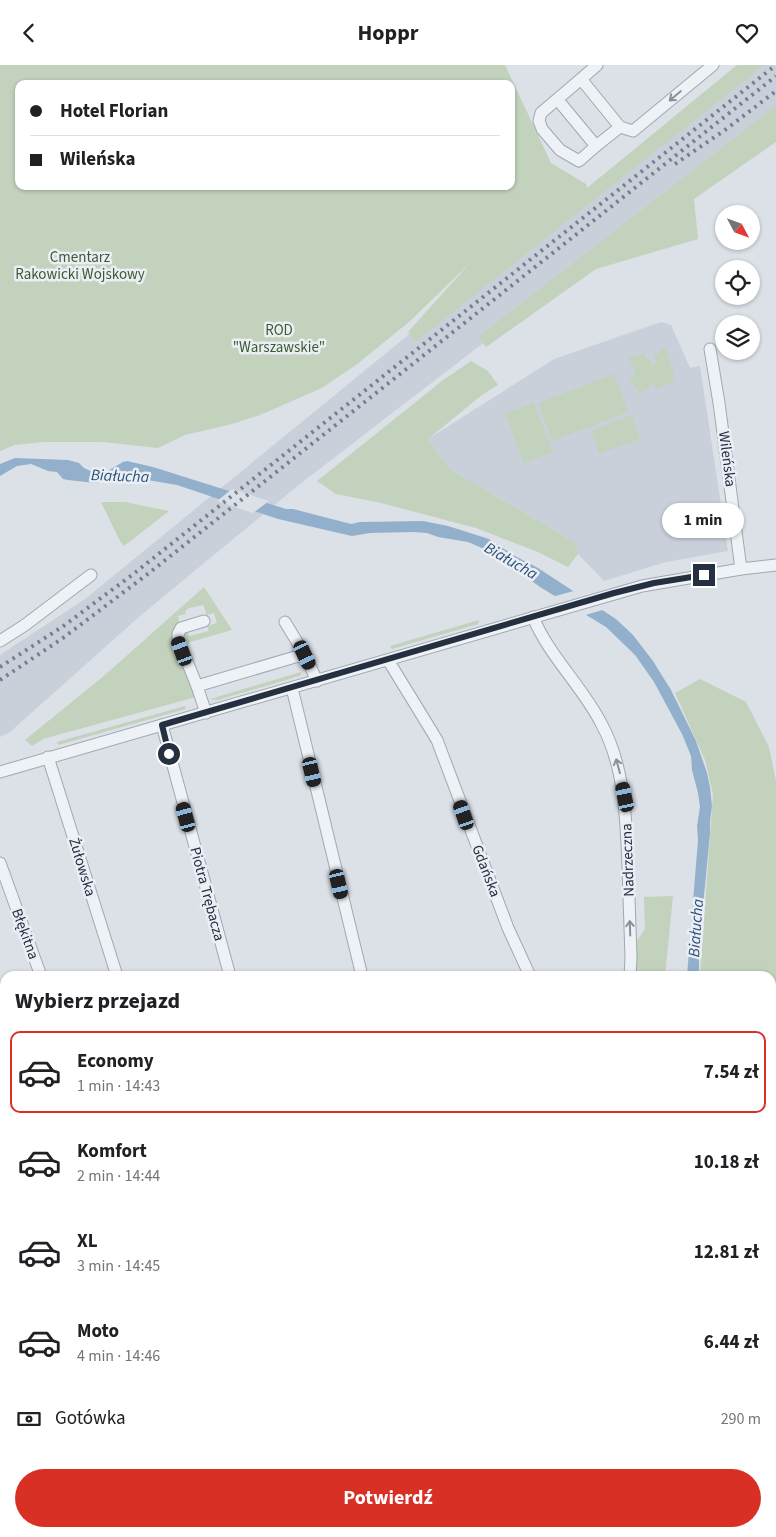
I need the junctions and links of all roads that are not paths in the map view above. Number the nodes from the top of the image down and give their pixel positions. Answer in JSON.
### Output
{"nodes":[{"id":1,"x":597,"y":65,"type":"edge"},
{"id":2,"x":713,"y":65,"type":"edge"},
{"id":3,"x":581,"y":79,"type":"junction"},
{"id":4,"x":562,"y":105,"type":"dead end"},
{"id":5,"x":620,"y":127,"type":"junction"},
{"id":6,"x":596,"y":146,"type":"junction"},
{"id":7,"x":710,"y":349,"type":"dead end"},
{"id":8,"x":776,"y":565,"type":"edge"},
{"id":9,"x":742,"y":569,"type":"junction"},
{"id":10,"x":91,"y":575,"type":"dead end"},
{"id":11,"x":534,"y":617,"type":"junction"},
{"id":12,"x":204,"y":621,"type":"dead end"},
{"id":13,"x":285,"y":622,"type":"dead end"},
{"id":14,"x":0,"y":641,"type":"edge"},
{"id":15,"x":305,"y":655,"type":"junction"},
{"id":16,"x":388,"y":660,"type":"junction"},
{"id":17,"x":316,"y":681,"type":"junction"},
{"id":18,"x":197,"y":686,"type":"junction"},
{"id":19,"x":292,"y":688,"type":"junction"},
{"id":20,"x":206,"y":713,"type":"junction"},
{"id":21,"x":162,"y":725,"type":"junction"},
{"id":22,"x":48,"y":757,"type":"junction"},
{"id":23,"x":0,"y":772,"type":"edge"},
{"id":24,"x":0,"y":863,"type":"edge"},
{"id":25,"x":39,"y":971,"type":"edge"},
{"id":26,"x":115,"y":971,"type":"edge"},
{"id":27,"x":229,"y":971,"type":"edge"},
{"id":28,"x":361,"y":971,"type":"edge"},
{"id":29,"x":528,"y":971,"type":"edge"},
{"id":30,"x":630,"y":971,"type":"edge"}],
"edges":[{"from":1,"to":3,"type":"street"},
{"from":2,"to":5,"type":"street","one_way":true},
{"from":3,"to":5,"type":"street"},
{"from":3,"to":6,"type":"street"},
{"from":4,"to":6,"type":"street"},
{"from":5,"to":6,"type":"street"},
{"from":7,"to":9,"type":"street","name":"Wileńska"},
{"from":8,"to":9,"type":"street"},
{"from":9,"to":11,"type":"street"},
{"from":10,"to":14,"type":"street"},
{"from":11,"to":16,"type":"street"},
{"from":30,"to":11,"type":"street","name":"Nadrzeczna","one_way":true},
{"from":12,"to":18,"type":"street"},
{"from":13,"to":15,"type":"street"},
{"from":15,"to":17,"type":"street"},
{"from":15,"to":18,"type":"street"},
{"from":16,"to":17,"type":"street"},
{"from":16,"to":29,"type":"street","name":"Gdańska"},
{"from":17,"to":19,"type":"street"},
{"from":18,"to":20,"type":"street"},
{"from":19,"to":20,"type":"street"},
{"from":19,"to":28,"type":"street"},
{"from":20,"to":21,"type":"street"},
{"from":21,"to":22,"type":"street"},
{"from":21,"to":27,"type":"street","name":"Piotra Trębacza"},
{"from":22,"to":23,"type":"street"},
{"from":22,"to":26,"type":"street","name":"Żułowska"},
{"from":24,"to":25,"type":"street","name":"Błękitna"}]}
